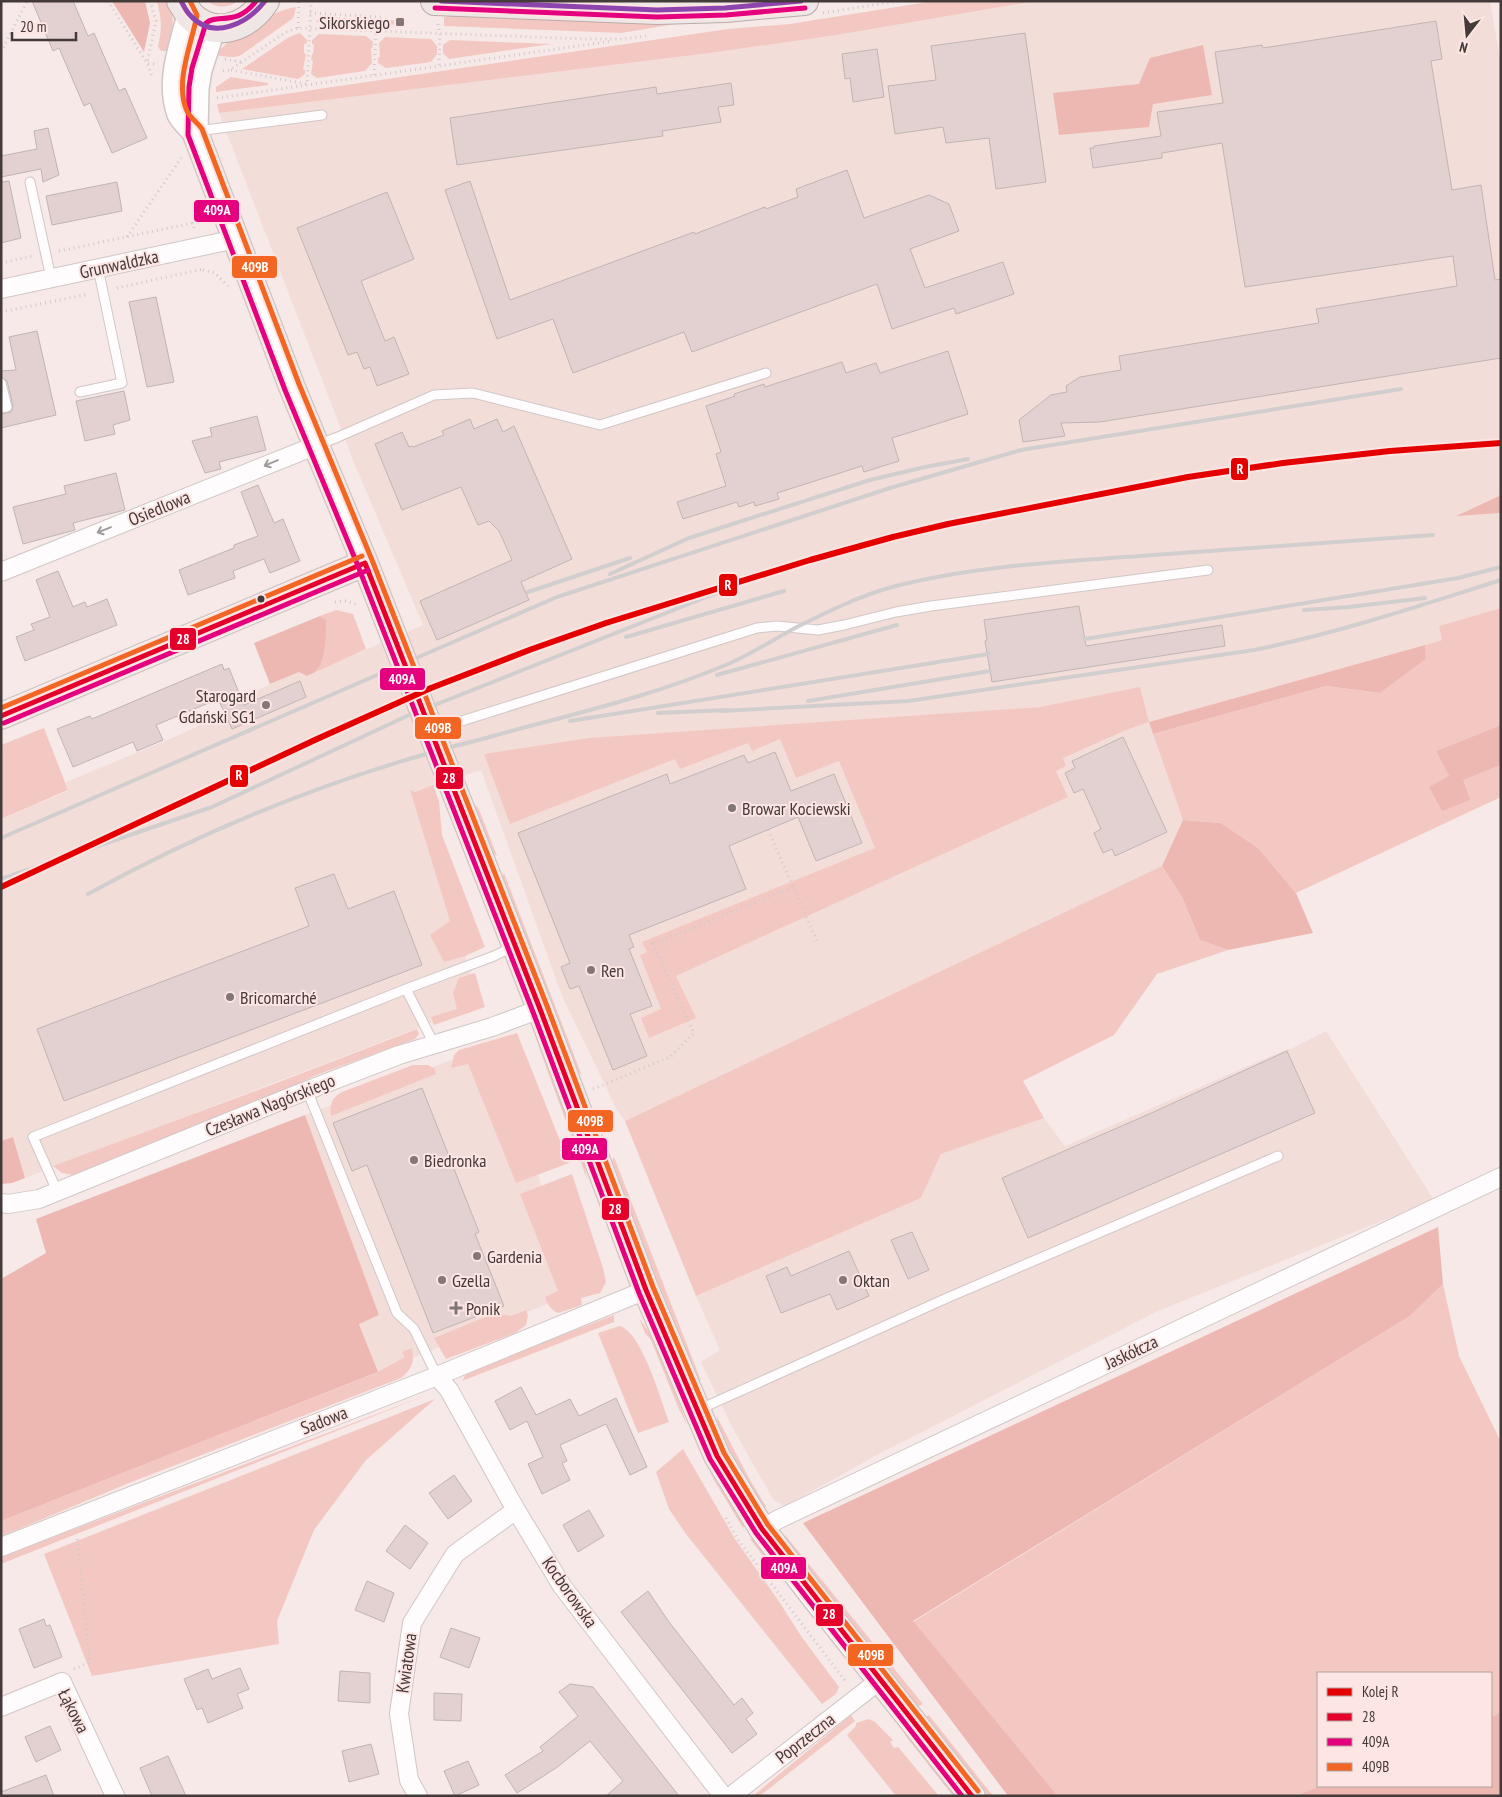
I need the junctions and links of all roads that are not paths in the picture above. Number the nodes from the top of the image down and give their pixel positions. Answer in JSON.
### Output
{"nodes":[{"id":1,"x":264,"y":1,"type":"edge"},
{"id":2,"x":804,"y":1,"type":"edge"},
{"id":3,"x":436,"y":10,"type":"edge"},
{"id":4,"x":195,"y":14,"type":"edge"},
{"id":5,"x":322,"y":115,"type":"dead end"},
{"id":6,"x":195,"y":132,"type":"junction"},
{"id":7,"x":30,"y":182,"type":"dead end"},
{"id":8,"x":236,"y":239,"type":"junction"},
{"id":9,"x":98,"y":268,"type":"junction"},
{"id":10,"x":51,"y":278,"type":"junction"},
{"id":11,"x":1,"y":289,"type":"edge"},
{"id":12,"x":766,"y":373,"type":"dead end"},
{"id":13,"x":1,"y":383,"type":"edge"},
{"id":14,"x":80,"y":392,"type":"dead end"},
{"id":15,"x":1,"y":408,"type":"edge"},
{"id":16,"x":317,"y":445,"type":"junction"},
{"id":17,"x":365,"y":563,"type":"junction"},
{"id":18,"x":1208,"y":570,"type":"dead end"},
{"id":19,"x":1,"y":572,"type":"edge"},
{"id":20,"x":1,"y":716,"type":"edge"},
{"id":21,"x":431,"y":731,"type":"junction"},
{"id":22,"x":515,"y":946,"type":"junction"},
{"id":23,"x":406,"y":989,"type":"junction"},
{"id":24,"x":540,"y":1008,"type":"junction"},
{"id":25,"x":434,"y":1044,"type":"junction"},
{"id":26,"x":307,"y":1090,"type":"junction"},
{"id":27,"x":1278,"y":1156,"type":"dead end"},
{"id":28,"x":1501,"y":1177,"type":"edge"},
{"id":29,"x":57,"y":1191,"type":"junction"},
{"id":30,"x":1,"y":1203,"type":"edge"},
{"id":31,"x":646,"y":1290,"type":"junction"},
{"id":32,"x":437,"y":1376,"type":"junction"},
{"id":33,"x":697,"y":1410,"type":"junction"},
{"id":34,"x":516,"y":1510,"type":"junction"},
{"id":35,"x":762,"y":1529,"type":"junction"},
{"id":36,"x":1,"y":1547,"type":"edge"},
{"id":37,"x":880,"y":1680,"type":"junction"},
{"id":38,"x":1,"y":1707,"type":"edge"},
{"id":39,"x":116,"y":1796,"type":"edge"},
{"id":40,"x":418,"y":1796,"type":"edge"},
{"id":41,"x":723,"y":1796,"type":"edge"},
{"id":42,"x":731,"y":1796,"type":"edge"},
{"id":43,"x":972,"y":1796,"type":"edge"}],
"edges":[{"from":1,"to":4,"type":"main road"},
{"from":2,"to":3,"type":"main road"},
{"from":4,"to":6,"type":"main road"},
{"from":5,"to":6,"type":"lane"},
{"from":6,"to":8,"type":"main road"},
{"from":7,"to":10,"type":"lane"},
{"from":8,"to":9,"type":"street","name":"Grunwaldzka"},
{"from":8,"to":16,"type":"main road"},
{"from":9,"to":10,"type":"street","name":"Grunwaldzka"},
{"from":9,"to":14,"type":"lane"},
{"from":10,"to":11,"type":"street","name":"Grunwaldzka"},
{"from":12,"to":16,"type":"lane"},
{"from":13,"to":15,"type":"lane"},
{"from":16,"to":17,"type":"main road"},
{"from":16,"to":19,"type":"street","name":"Osiedlowa","one_way":true},
{"from":17,"to":20,"type":"main road"},
{"from":17,"to":21,"type":"main road"},
{"from":18,"to":21,"type":"lane"},
{"from":21,"to":22,"type":"main road"},
{"from":22,"to":23,"type":"lane"},
{"from":22,"to":24,"type":"main road"},
{"from":23,"to":25,"type":"lane"},
{"from":23,"to":29,"type":"lane"},
{"from":24,"to":25,"type":"street","name":"Czesława Nagórskiego"},
{"from":24,"to":31,"type":"main road"},
{"from":25,"to":26,"type":"street","name":"Czesława Nagórskiego"},
{"from":26,"to":29,"type":"street","name":"Czesława Nagórskiego"},
{"from":26,"to":32,"type":"lane"},
{"from":27,"to":33,"type":"lane"},
{"from":28,"to":35,"type":"street","name":"Jaskółcza"},
{"from":29,"to":30,"type":"street","name":"Czesława Nagórskiego"},
{"from":31,"to":32,"type":"street","name":"Sadowa"},
{"from":31,"to":33,"type":"main road"},
{"from":32,"to":34,"type":"street","name":"Kocborowska"},
{"from":32,"to":36,"type":"street","name":"Sadowa"},
{"from":33,"to":35,"type":"main road"},
{"from":34,"to":40,"type":"street","name":"Kwiatowa"},
{"from":34,"to":41,"type":"street","name":"Kocborowska"},
{"from":35,"to":37,"type":"main road"},
{"from":37,"to":42,"type":"street","name":"Poprzeczna"},
{"from":37,"to":43,"type":"main road"},
{"from":38,"to":39,"type":"street","name":"Łąkowa"}]}
